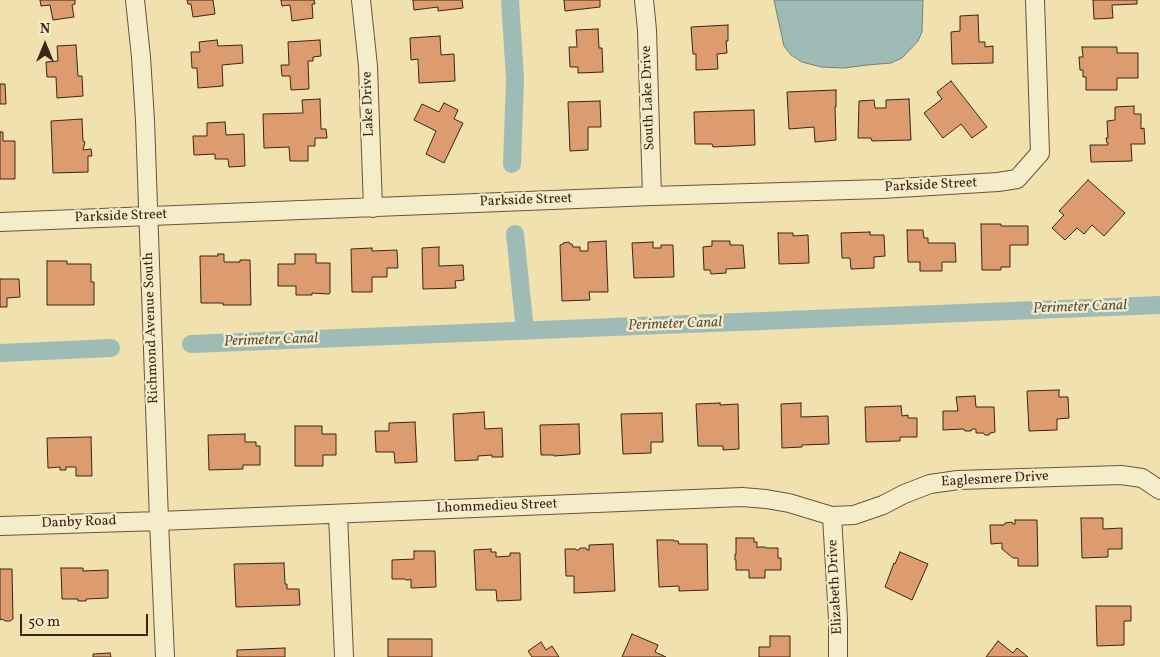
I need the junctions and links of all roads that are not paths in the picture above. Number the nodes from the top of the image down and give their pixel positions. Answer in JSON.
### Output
{"nodes":[{"id":1,"x":135,"y":0,"type":"edge"},
{"id":2,"x":361,"y":0,"type":"edge"},
{"id":3,"x":644,"y":0,"type":"edge"},
{"id":4,"x":1035,"y":0,"type":"edge"},
{"id":5,"x":652,"y":196,"type":"junction"},
{"id":6,"x":373,"y":208,"type":"junction"},
{"id":7,"x":147,"y":216,"type":"junction"},
{"id":8,"x":0,"y":222,"type":"edge"},
{"id":9,"x":1160,"y":490,"type":"edge"},
{"id":10,"x":338,"y":514,"type":"junction"},
{"id":11,"x":832,"y":516,"type":"junction"},
{"id":12,"x":158,"y":521,"type":"junction"},
{"id":13,"x":0,"y":526,"type":"edge"},
{"id":14,"x":165,"y":657,"type":"edge"},
{"id":15,"x":344,"y":657,"type":"edge"},
{"id":16,"x":838,"y":657,"type":"edge"}],
"edges":[{"from":1,"to":7,"type":"street","name":"Richmond Avenue South"},
{"from":2,"to":6,"type":"street","name":"Lake Drive"},
{"from":3,"to":5,"type":"street","name":"South Lake Drive"},
{"from":4,"to":5,"type":"street","name":"Parkside Street"},
{"from":5,"to":6,"type":"street","name":"Parkside Street"},
{"from":6,"to":7,"type":"street","name":"Parkside Street"},
{"from":7,"to":8,"type":"street","name":"Parkside Street"},
{"from":7,"to":12,"type":"street","name":"Richmond Avenue South"},
{"from":9,"to":11,"type":"street","name":"Eaglesmere Drive"},
{"from":10,"to":11,"type":"street","name":"Lhommedieu Street"},
{"from":10,"to":12,"type":"street","name":"Lhommedieu Street"},
{"from":10,"to":15,"type":"street"},
{"from":11,"to":16,"type":"street","name":"Elizabeth Drive"},
{"from":12,"to":13,"type":"street","name":"Danby Road"},
{"from":12,"to":14,"type":"street","name":"Richmond Avenue South"}]}
